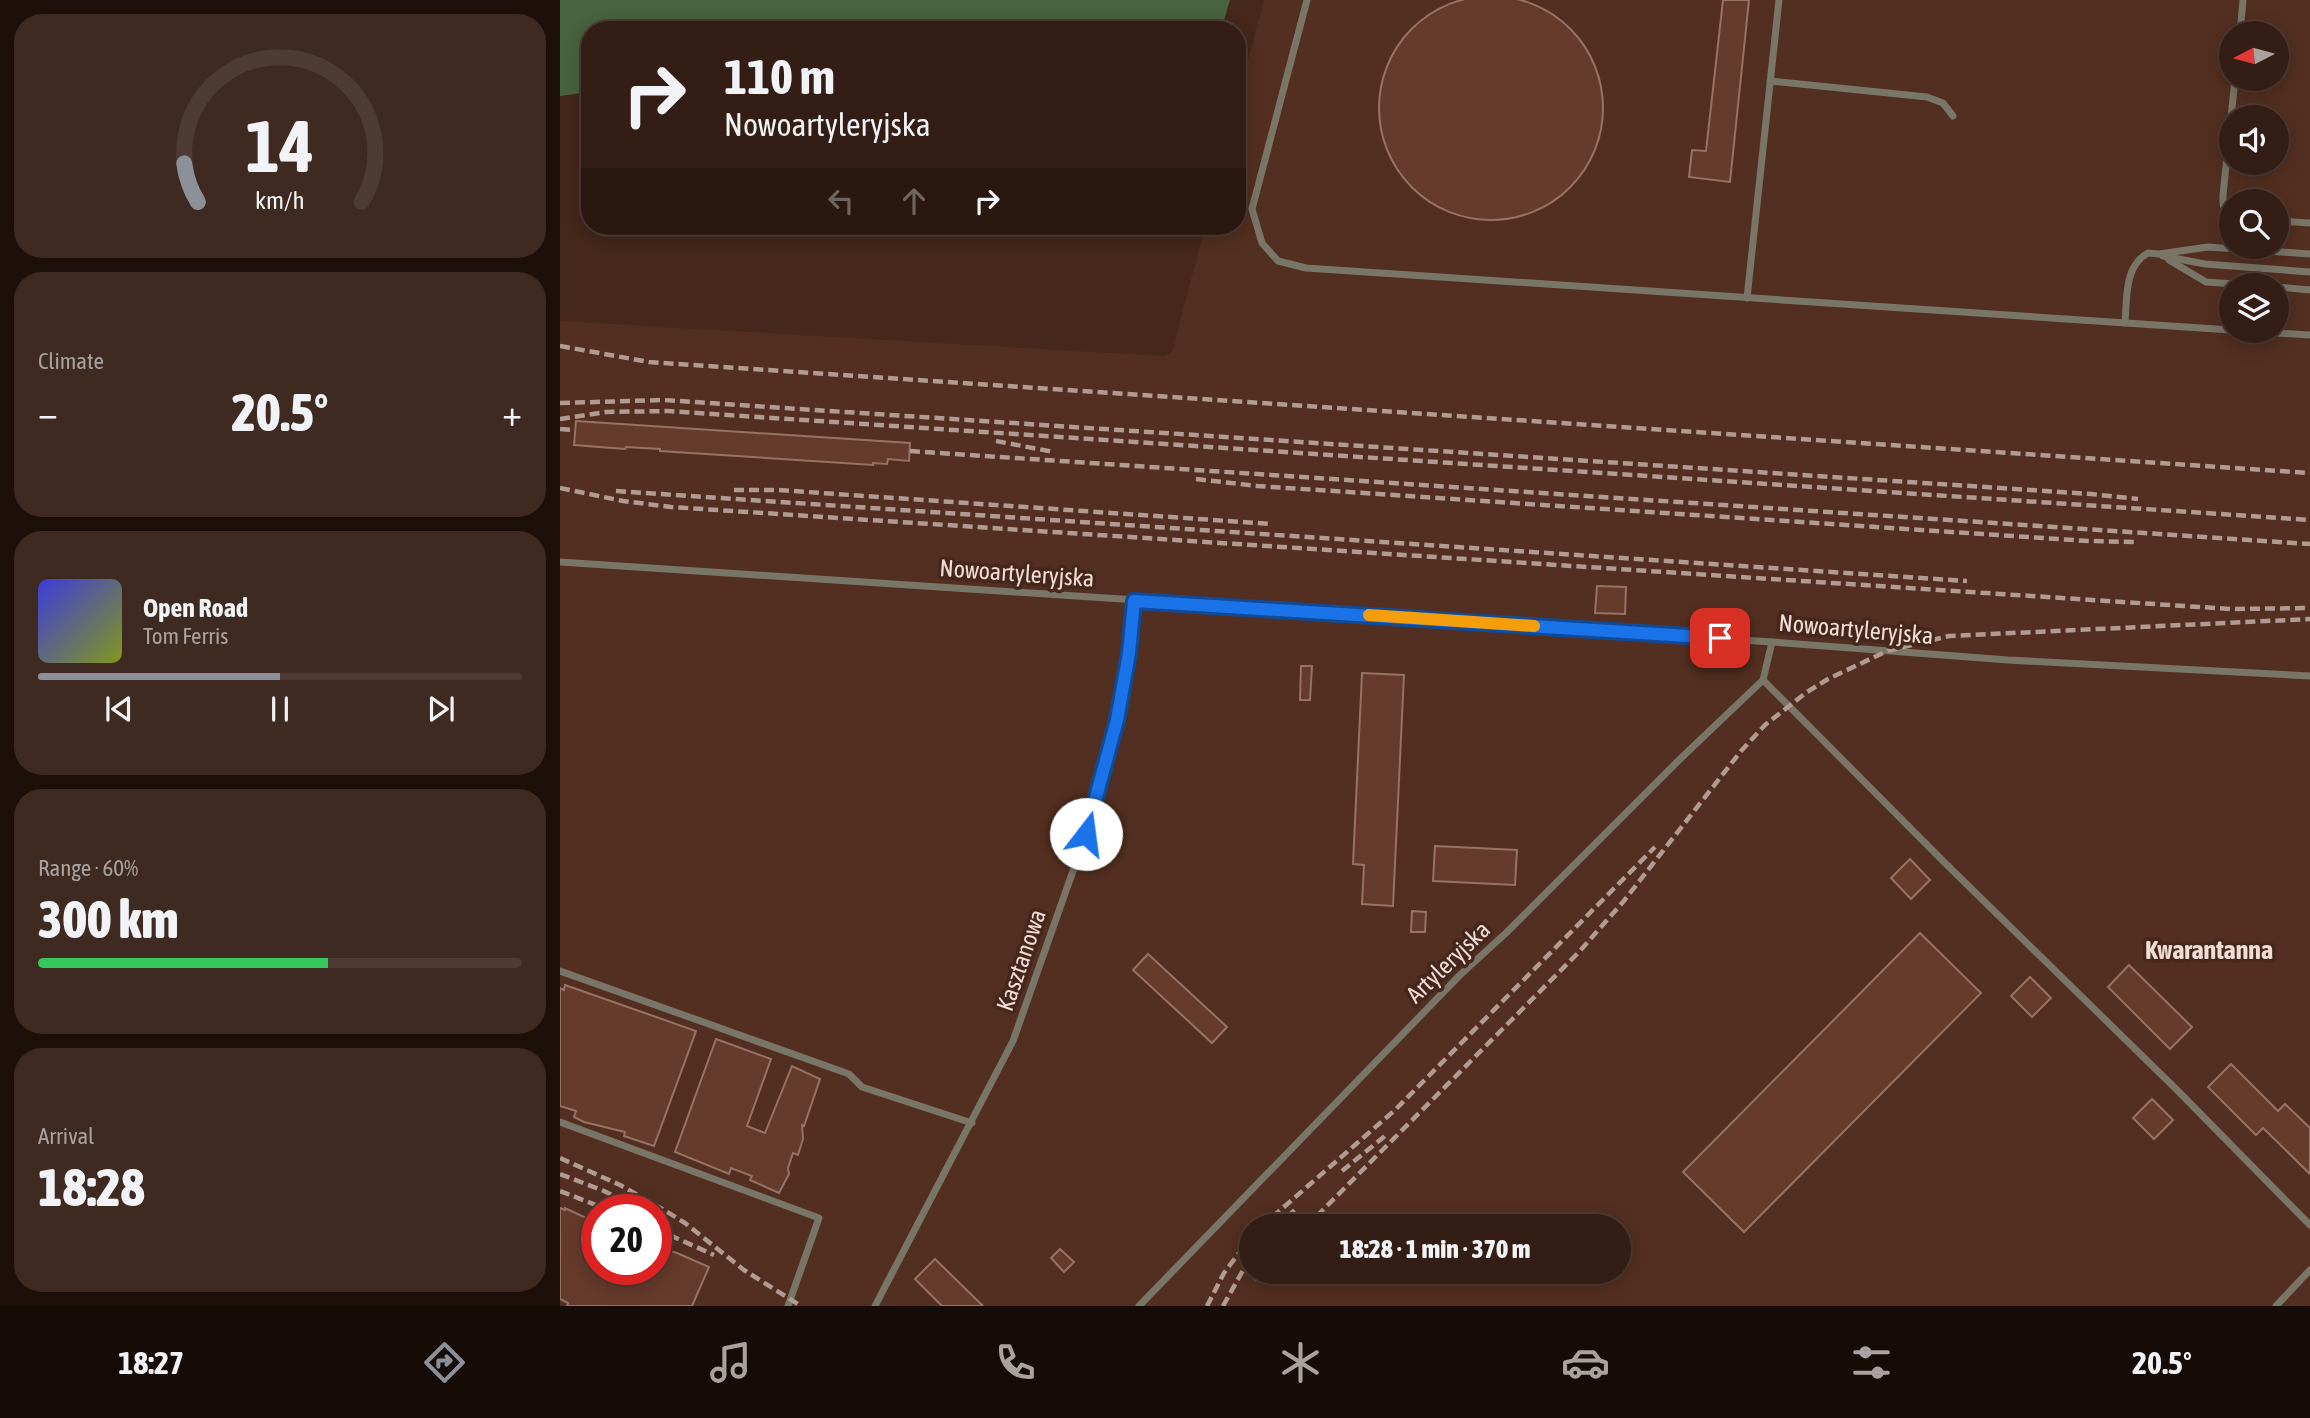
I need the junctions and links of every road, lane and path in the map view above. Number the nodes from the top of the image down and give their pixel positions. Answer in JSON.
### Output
{"nodes":[{"id":1,"x":1307,"y":0,"type":"edge"},
{"id":2,"x":1779,"y":0,"type":"edge"},
{"id":3,"x":2243,"y":0,"type":"edge"},
{"id":4,"x":2241,"y":21,"type":"edge"},
{"id":5,"x":1770,"y":80,"type":"junction"},
{"id":6,"x":2234,"y":91,"type":"edge"},
{"id":7,"x":1953,"y":116,"type":"dead end"},
{"id":8,"x":2224,"y":189,"type":"edge"},
{"id":9,"x":2289,"y":222,"type":"edge"},
{"id":10,"x":2310,"y":223,"type":"edge"},
{"id":11,"x":2159,"y":254,"type":"junction"},
{"id":12,"x":2310,"y":254,"type":"edge"},
{"id":13,"x":2310,"y":272,"type":"edge"},
{"id":14,"x":2219,"y":283,"type":"edge"},
{"id":15,"x":2289,"y":289,"type":"edge"},
{"id":16,"x":2310,"y":290,"type":"edge"},
{"id":17,"x":1747,"y":298,"type":"junction"},
{"id":18,"x":2125,"y":323,"type":"junction"},
{"id":19,"x":2219,"y":329,"type":"edge"},
{"id":20,"x":2289,"y":334,"type":"edge"},
{"id":21,"x":2310,"y":335,"type":"edge"},
{"id":22,"x":560,"y":562,"type":"edge"},
{"id":23,"x":1134,"y":601,"type":"junction"},
{"id":24,"x":1772,"y":642,"type":"junction"},
{"id":25,"x":2310,"y":676,"type":"edge"},
{"id":26,"x":1763,"y":680,"type":"junction"},
{"id":27,"x":560,"y":971,"type":"edge"},
{"id":28,"x":560,"y":1122,"type":"edge"},
{"id":29,"x":972,"y":1123,"type":"junction"},
{"id":30,"x":2310,"y":1225,"type":"edge"},
{"id":31,"x":2310,"y":1270,"type":"edge"},
{"id":32,"x":788,"y":1306,"type":"edge"},
{"id":33,"x":875,"y":1306,"type":"edge"},
{"id":34,"x":1139,"y":1306,"type":"edge"},
{"id":35,"x":2276,"y":1306,"type":"edge"}],
"edges":[{"from":1,"to":17,"type":"lane"},
{"from":2,"to":5,"type":"lane"},
{"from":3,"to":4,"type":"lane"},
{"from":5,"to":7,"type":"lane"},
{"from":5,"to":17,"type":"lane"},
{"from":6,"to":8,"type":"lane"},
{"from":9,"to":10,"type":"lane"},
{"from":11,"to":12,"type":"lane"},
{"from":11,"to":13,"type":"lane"},
{"from":11,"to":14,"type":"lane"},
{"from":11,"to":18,"type":"lane"},
{"from":15,"to":16,"type":"lane"},
{"from":17,"to":18,"type":"lane"},
{"from":18,"to":19,"type":"lane"},
{"from":20,"to":21,"type":"lane"},
{"from":22,"to":23,"type":"lane","name":"Nowoartyleryjska"},
{"from":23,"to":24,"type":"lane","name":"Nowoartyleryjska"},
{"from":23,"to":29,"type":"lane","name":"Kasztanowa"},
{"from":24,"to":25,"type":"lane","name":"Nowoartyleryjska"},
{"from":24,"to":26,"type":"lane"},
{"from":26,"to":30,"type":"lane"},
{"from":26,"to":34,"type":"lane","name":"Artyleryjska"},
{"from":27,"to":29,"type":"lane"},
{"from":28,"to":32,"type":"lane"},
{"from":29,"to":33,"type":"lane","name":"Kasztanowa"},
{"from":31,"to":35,"type":"lane"}]}
